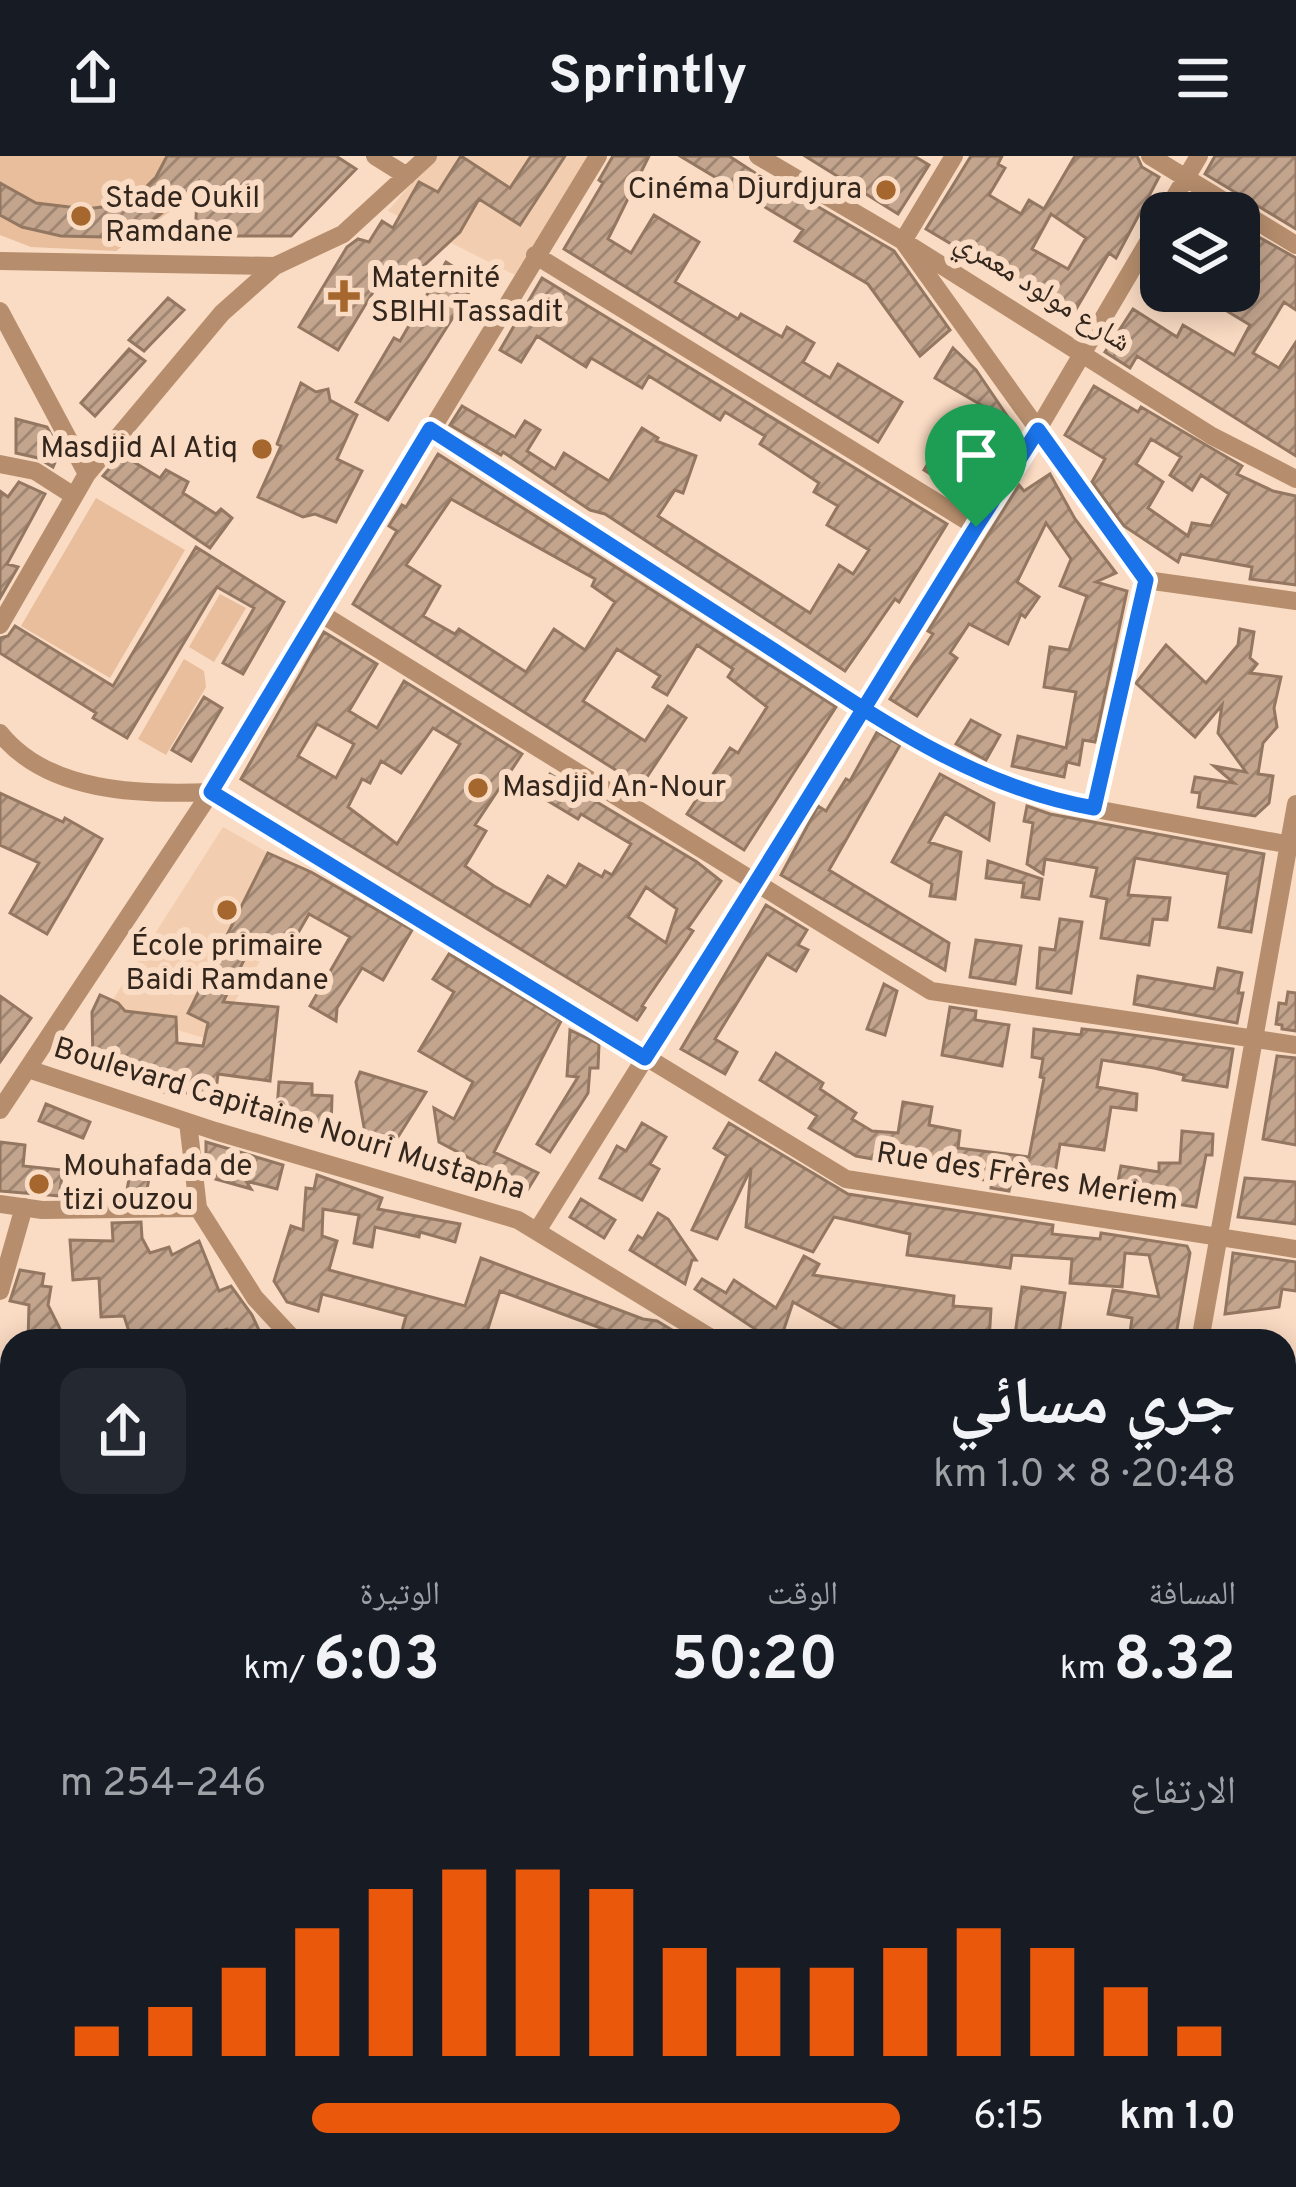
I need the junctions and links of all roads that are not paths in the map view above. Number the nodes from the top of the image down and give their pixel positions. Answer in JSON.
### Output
{"nodes":[{"id":1,"x":375,"y":156,"type":"edge"},
{"id":2,"x":428,"y":156,"type":"edge"},
{"id":3,"x":598,"y":156,"type":"edge"},
{"id":4,"x":758,"y":156,"type":"edge"},
{"id":5,"x":954,"y":156,"type":"edge"},
{"id":6,"x":1150,"y":156,"type":"edge"},
{"id":7,"x":1199,"y":156,"type":"edge"},
{"id":8,"x":407,"y":176,"type":"junction"},
{"id":9,"x":1185,"y":178,"type":"junction"},
{"id":10,"x":1177,"y":192,"type":"edge"},
{"id":11,"x":903,"y":242,"type":"junction"},
{"id":12,"x":1296,"y":245,"type":"edge"},
{"id":13,"x":535,"y":255,"type":"junction"},
{"id":14,"x":1140,"y":256,"type":"edge"},
{"id":15,"x":0,"y":261,"type":"edge"},
{"id":16,"x":275,"y":266,"type":"junction"},
{"id":17,"x":0,"y":311,"type":"edge"},
{"id":18,"x":1084,"y":354,"type":"junction"},
{"id":19,"x":430,"y":429,"type":"junction"},
{"id":20,"x":1038,"y":430,"type":"junction"},
{"id":21,"x":0,"y":464,"type":"edge"},
{"id":22,"x":87,"y":474,"type":"junction"},
{"id":23,"x":1296,"y":478,"type":"edge"},
{"id":24,"x":74,"y":496,"type":"junction"},
{"id":25,"x":976,"y":527,"type":"junction"},
{"id":26,"x":1146,"y":580,"type":"junction"},
{"id":27,"x":1296,"y":602,"type":"edge"},
{"id":28,"x":320,"y":613,"type":"junction"},
{"id":29,"x":0,"y":625,"type":"edge"},
{"id":30,"x":863,"y":708,"type":"junction"},
{"id":31,"x":0,"y":733,"type":"edge"},
{"id":32,"x":211,"y":792,"type":"junction"},
{"id":33,"x":1296,"y":803,"type":"edge"},
{"id":34,"x":1094,"y":808,"type":"junction"},
{"id":35,"x":1292,"y":845,"type":"edge"},
{"id":36,"x":757,"y":883,"type":"junction"},
{"id":37,"x":1255,"y":1039,"type":"junction"},
{"id":38,"x":1296,"y":1045,"type":"edge"},
{"id":39,"x":645,"y":1058,"type":"junction"},
{"id":40,"x":28,"y":1069,"type":"junction"},
{"id":41,"x":0,"y":1110,"type":"edge"},
{"id":42,"x":188,"y":1122,"type":"junction"},
{"id":43,"x":0,"y":1204,"type":"edge"},
{"id":44,"x":24,"y":1207,"type":"junction"},
{"id":45,"x":198,"y":1208,"type":"junction"},
{"id":46,"x":537,"y":1232,"type":"junction"},
{"id":47,"x":1218,"y":1238,"type":"junction"},
{"id":48,"x":1296,"y":1249,"type":"edge"},
{"id":49,"x":0,"y":1291,"type":"edge"},
{"id":50,"x":283,"y":1329,"type":"edge"},
{"id":51,"x":696,"y":1329,"type":"edge"},
{"id":52,"x":1202,"y":1329,"type":"edge"}],
"edges":[{"from":1,"to":8,"type":"street"},
{"from":2,"to":8,"type":"street"},
{"from":3,"to":13,"type":"street"},
{"from":4,"to":11,"type":"street","name":"شارع مولود معمري"},
{"from":5,"to":11,"type":"street"},
{"from":6,"to":9,"type":"street"},
{"from":7,"to":9,"type":"street"},
{"from":8,"to":16,"type":"street"},
{"from":9,"to":10,"type":"street"},
{"from":9,"to":12,"type":"street"},
{"from":11,"to":18,"type":"street","name":"شارع مولود معمري"},
{"from":11,"to":20,"type":"street"},
{"from":13,"to":19,"type":"street"},
{"from":13,"to":25,"type":"street"},
{"from":14,"to":18,"type":"street"},
{"from":15,"to":16,"type":"street"},
{"from":16,"to":22,"type":"street"},
{"from":17,"to":22,"type":"street"},
{"from":18,"to":20,"type":"street"},
{"from":18,"to":23,"type":"street","name":"شارع مولود معمري"},
{"from":19,"to":28,"type":"street"},
{"from":19,"to":30,"type":"street"},
{"from":20,"to":25,"type":"street"},
{"from":20,"to":26,"type":"street"},
{"from":21,"to":24,"type":"street"},
{"from":22,"to":24,"type":"street"},
{"from":24,"to":29,"type":"street"},
{"from":25,"to":30,"type":"street"},
{"from":26,"to":27,"type":"street"},
{"from":26,"to":34,"type":"street"},
{"from":28,"to":32,"type":"street"},
{"from":28,"to":36,"type":"street"},
{"from":30,"to":34,"type":"street"},
{"from":30,"to":36,"type":"street"},
{"from":31,"to":32,"type":"street"},
{"from":32,"to":39,"type":"street","name":"Rue des Frères Meriem"},
{"from":32,"to":40,"type":"street"},
{"from":33,"to":35,"type":"street"},
{"from":34,"to":35,"type":"street"},
{"from":35,"to":37,"type":"street"},
{"from":36,"to":37,"type":"street"},
{"from":36,"to":39,"type":"street"},
{"from":37,"to":38,"type":"street"},
{"from":37,"to":47,"type":"street"},
{"from":39,"to":46,"type":"street"},
{"from":39,"to":47,"type":"street","name":"Rue des Frères Meriem"},
{"from":40,"to":41,"type":"street"},
{"from":40,"to":42,"type":"street","name":"Boulevard Capitaine Nouri Mustapha"},
{"from":42,"to":45,"type":"street"},
{"from":42,"to":46,"type":"street","name":"Boulevard Capitaine Nouri Mustapha"},
{"from":43,"to":44,"type":"street"},
{"from":44,"to":45,"type":"street"},
{"from":44,"to":49,"type":"street"},
{"from":45,"to":50,"type":"street"},
{"from":46,"to":51,"type":"street","name":"Boulevard Capitaine Nouri Mustapha"},
{"from":47,"to":48,"type":"street","name":"Rue des Frères Meriem"},
{"from":47,"to":52,"type":"street"}]}
